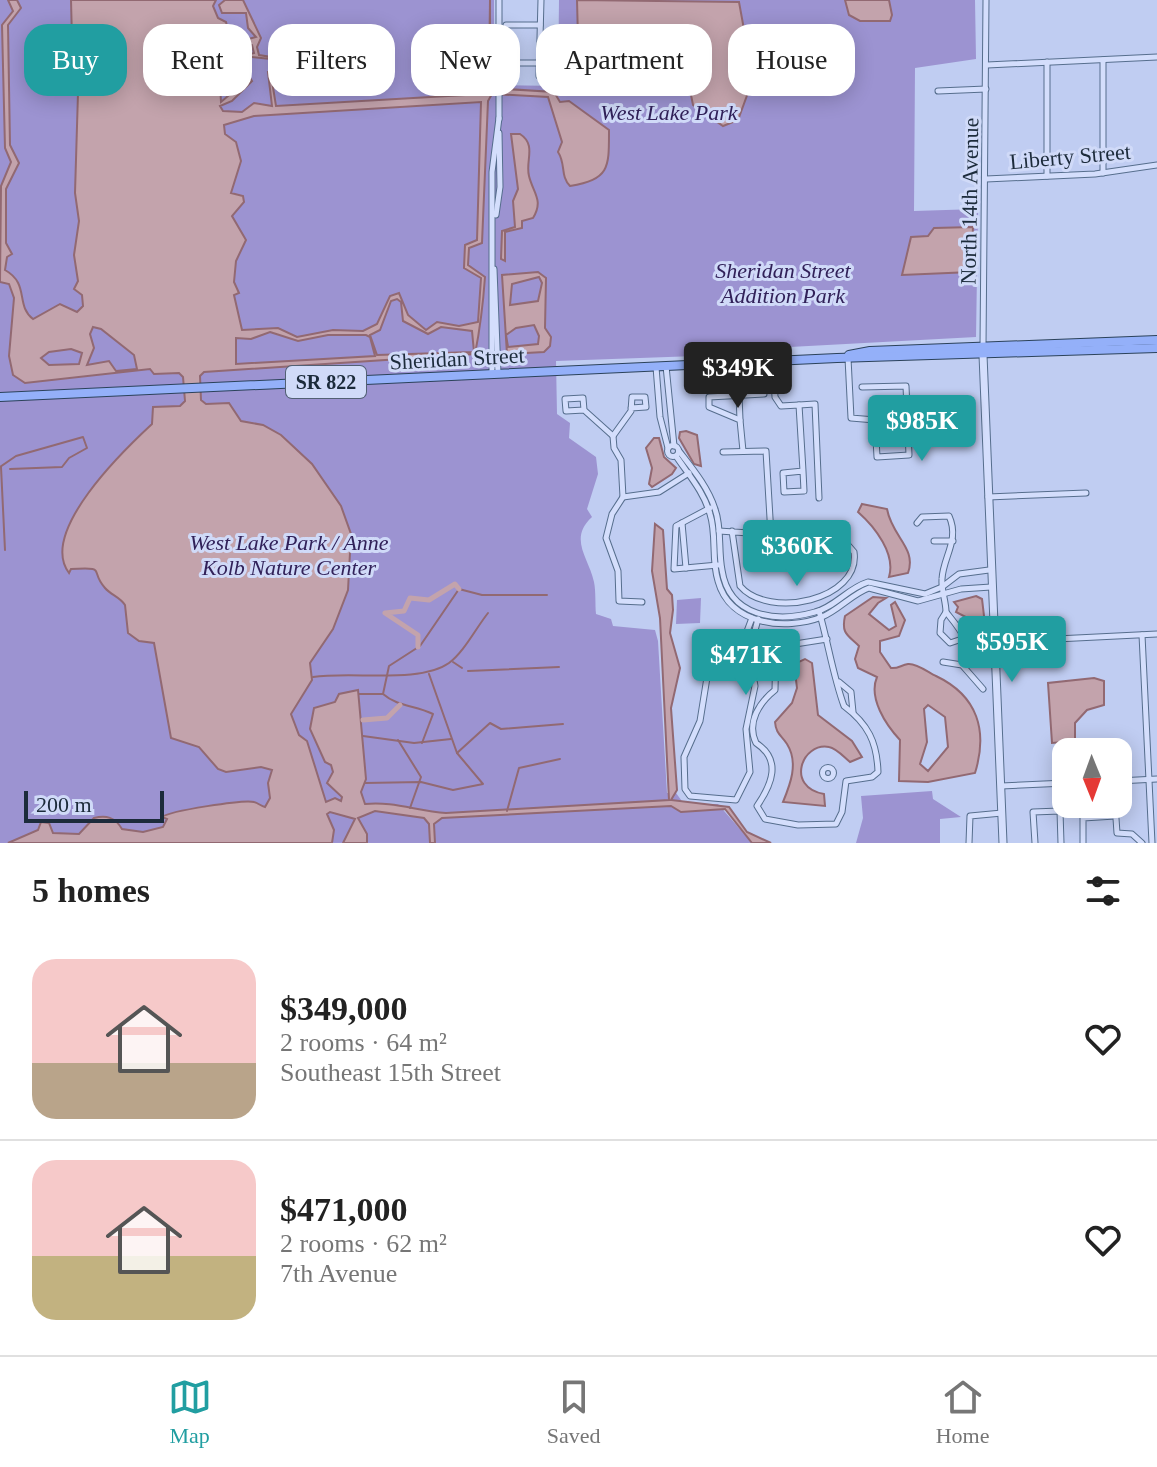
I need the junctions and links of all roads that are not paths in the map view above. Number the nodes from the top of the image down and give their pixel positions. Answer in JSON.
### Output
{"nodes":[{"id":1,"x":499,"y":0,"type":"edge"},
{"id":2,"x":541,"y":0,"type":"edge"},
{"id":3,"x":986,"y":0,"type":"edge"},
{"id":4,"x":540,"y":24,"type":"edge"},
{"id":5,"x":1157,"y":57,"type":"edge"},
{"id":6,"x":1103,"y":60,"type":"junction"},
{"id":7,"x":1047,"y":62,"type":"junction"},
{"id":8,"x":987,"y":65,"type":"junction"},
{"id":9,"x":986,"y":89,"type":"junction"},
{"id":10,"x":938,"y":91,"type":"dead end"},
{"id":11,"x":499,"y":118,"type":"junction"},
{"id":12,"x":1157,"y":165,"type":"edge"},
{"id":13,"x":1103,"y":173,"type":"junction"},
{"id":14,"x":1047,"y":176,"type":"junction"},
{"id":15,"x":986,"y":179,"type":"junction"},
{"id":16,"x":492,"y":187,"type":"junction"},
{"id":17,"x":500,"y":187,"type":"junction"},
{"id":18,"x":493,"y":228,"type":"junction"},
{"id":19,"x":1157,"y":344,"type":"edge"},
{"id":20,"x":1130,"y":345,"type":"junction"},
{"id":21,"x":983,"y":351,"type":"junction"},
{"id":22,"x":837,"y":358,"type":"junction"},
{"id":23,"x":848,"y":358,"type":"junction"},
{"id":24,"x":772,"y":361,"type":"junction"},
{"id":25,"x":661,"y":366,"type":"junction"},
{"id":26,"x":495,"y":375,"type":"junction"},
{"id":27,"x":862,"y":387,"type":"dead end"},
{"id":28,"x":764,"y":394,"type":"dead end"},
{"id":29,"x":739,"y":395,"type":"junction"},
{"id":30,"x":0,"y":397,"type":"edge"},
{"id":31,"x":799,"y":405,"type":"junction"},
{"id":32,"x":631,"y":408,"type":"dead end"},
{"id":33,"x":584,"y":410,"type":"dead end"},
{"id":34,"x":908,"y":418,"type":"junction"},
{"id":35,"x":740,"y":420,"type":"junction"},
{"id":36,"x":875,"y":420,"type":"junction"},
{"id":37,"x":613,"y":436,"type":"junction"},
{"id":38,"x":674,"y":450,"type":"junction"},
{"id":39,"x":743,"y":451,"type":"junction"},
{"id":40,"x":723,"y":452,"type":"dead end"},
{"id":41,"x":803,"y":471,"type":"junction"},
{"id":42,"x":690,"y":472,"type":"junction"},
{"id":43,"x":1086,"y":493,"type":"dead end"},
{"id":44,"x":623,"y":497,"type":"junction"},
{"id":45,"x":988,"y":497,"type":"junction"},
{"id":46,"x":819,"y":498,"type":"dead end"},
{"id":47,"x":711,"y":508,"type":"junction"},
{"id":48,"x":682,"y":523,"type":"junction"},
{"id":49,"x":917,"y":523,"type":"dead end"},
{"id":50,"x":716,"y":531,"type":"junction"},
{"id":51,"x":732,"y":531,"type":"junction"},
{"id":52,"x":771,"y":535,"type":"junction"},
{"id":53,"x":934,"y":541,"type":"dead end"},
{"id":54,"x":953,"y":541,"type":"junction"},
{"id":55,"x":718,"y":565,"type":"junction"},
{"id":56,"x":686,"y":568,"type":"junction"},
{"id":57,"x":989,"y":570,"type":"junction"},
{"id":58,"x":850,"y":576,"type":"junction"},
{"id":59,"x":942,"y":587,"type":"junction"},
{"id":60,"x":991,"y":587,"type":"junction"},
{"id":61,"x":858,"y":589,"type":"junction"},
{"id":62,"x":943,"y":596,"type":"junction"},
{"id":63,"x":642,"y":602,"type":"dead end"},
{"id":64,"x":946,"y":612,"type":"junction"},
{"id":65,"x":820,"y":614,"type":"junction"},
{"id":66,"x":755,"y":617,"type":"junction"},
{"id":67,"x":1157,"y":634,"type":"edge"},
{"id":68,"x":1142,"y":635,"type":"junction"},
{"id":69,"x":745,"y":638,"type":"junction"},
{"id":70,"x":965,"y":638,"type":"junction"},
{"id":71,"x":827,"y":639,"type":"junction"},
{"id":72,"x":752,"y":640,"type":"junction"},
{"id":73,"x":995,"y":642,"type":"junction"},
{"id":74,"x":740,"y":650,"type":"junction"},
{"id":75,"x":749,"y":653,"type":"junction"},
{"id":76,"x":943,"y":662,"type":"dead end"},
{"id":77,"x":962,"y":665,"type":"junction"},
{"id":78,"x":839,"y":682,"type":"junction"},
{"id":79,"x":983,"y":689,"type":"dead end"},
{"id":80,"x":853,"y":713,"type":"junction"},
{"id":81,"x":833,"y":775,"type":"dead end"},
{"id":82,"x":1149,"y":779,"type":"junction"},
{"id":83,"x":1157,"y":779,"type":"edge"},
{"id":84,"x":1132,"y":780,"type":"edge"},
{"id":85,"x":846,"y":781,"type":"junction"},
{"id":86,"x":1052,"y":784,"type":"edge"},
{"id":87,"x":1001,"y":786,"type":"junction"},
{"id":88,"x":1002,"y":813,"type":"junction"},
{"id":89,"x":1083,"y":818,"type":"edge"},
{"id":90,"x":1115,"y":818,"type":"edge"},
{"id":91,"x":969,"y":843,"type":"edge"},
{"id":92,"x":1003,"y":843,"type":"edge"},
{"id":93,"x":1035,"y":843,"type":"edge"},
{"id":94,"x":1061,"y":843,"type":"edge"},
{"id":95,"x":1083,"y":843,"type":"edge"},
{"id":96,"x":1142,"y":843,"type":"edge"},
{"id":97,"x":1152,"y":843,"type":"edge"}],
"edges":[{"from":1,"to":11,"type":"street"},
{"from":2,"to":4,"type":"street"},
{"from":3,"to":8,"type":"street","name":"North 14th Avenue"},
{"from":5,"to":6,"type":"street"},
{"from":6,"to":7,"type":"street"},
{"from":6,"to":13,"type":"street"},
{"from":7,"to":8,"type":"street"},
{"from":7,"to":14,"type":"street"},
{"from":8,"to":9,"type":"street","name":"North 14th Avenue"},
{"from":9,"to":10,"type":"street"},
{"from":9,"to":15,"type":"street","name":"North 14th Avenue"},
{"from":11,"to":16,"type":"street"},
{"from":11,"to":17,"type":"street"},
{"from":12,"to":13,"type":"street","name":"Liberty Street"},
{"from":13,"to":14,"type":"street","name":"Liberty Street"},
{"from":14,"to":15,"type":"street","name":"Liberty Street"},
{"from":15,"to":21,"type":"street","name":"North 14th Avenue"},
{"from":16,"to":17,"type":"street"},
{"from":16,"to":18,"type":"street"},
{"from":17,"to":18,"type":"street"},
{"from":18,"to":26,"type":"street"},
{"from":19,"to":20,"type":"main road"},
{"from":20,"to":21,"type":"main road","name":"Sheridan Street","number":"SR 822"},
{"from":20,"to":21,"type":"main road","name":"Sheridan Street","number":"SR 822"},
{"from":21,"to":22,"type":"main road","name":"Sheridan Street","number":"SR 822"},
{"from":21,"to":23,"type":"main road","name":"Sheridan Street","number":"SR 822"},
{"from":21,"to":45,"type":"street"},
{"from":22,"to":23,"type":"main road","name":"Sheridan Street","number":"SR 822"},
{"from":22,"to":24,"type":"main road","name":"Sheridan Street","number":"SR 822"},
{"from":23,"to":36,"type":"street"},
{"from":24,"to":25,"type":"main road","name":"Sheridan Street","number":"SR 822"},
{"from":24,"to":31,"type":"street"},
{"from":25,"to":26,"type":"main road","name":"Sheridan Street","number":"SR 822"},
{"from":25,"to":38,"type":"street"},
{"from":25,"to":38,"type":"street"},
{"from":26,"to":30,"type":"main road","name":"Sheridan Street","number":"SR 822"},
{"from":27,"to":34,"type":"street"},
{"from":28,"to":29,"type":"street"},
{"from":29,"to":35,"type":"street"},
{"from":29,"to":35,"type":"street"},
{"from":31,"to":41,"type":"street"},
{"from":31,"to":46,"type":"street"},
{"from":32,"to":37,"type":"street"},
{"from":33,"to":37,"type":"street"},
{"from":34,"to":36,"type":"street"},
{"from":34,"to":36,"type":"street"},
{"from":35,"to":39,"type":"street"},
{"from":37,"to":44,"type":"street"},
{"from":38,"to":42,"type":"street"},
{"from":39,"to":40,"type":"street"},
{"from":39,"to":52,"type":"street"},
{"from":41,"to":41,"type":"street"},
{"from":42,"to":44,"type":"street"},
{"from":42,"to":47,"type":"street"},
{"from":43,"to":45,"type":"street"},
{"from":44,"to":63,"type":"street"},
{"from":45,"to":57,"type":"street"},
{"from":47,"to":48,"type":"street"},
{"from":47,"to":50,"type":"street"},
{"from":48,"to":56,"type":"street"},
{"from":48,"to":56,"type":"street"},
{"from":49,"to":54,"type":"street"},
{"from":50,"to":51,"type":"street"},
{"from":50,"to":55,"type":"street"},
{"from":51,"to":52,"type":"street"},
{"from":51,"to":58,"type":"street"},
{"from":52,"to":58,"type":"street"},
{"from":53,"to":54,"type":"street"},
{"from":54,"to":59,"type":"street"},
{"from":55,"to":56,"type":"street"},
{"from":55,"to":66,"type":"street"},
{"from":57,"to":59,"type":"street"},
{"from":57,"to":60,"type":"street"},
{"from":58,"to":61,"type":"street"},
{"from":59,"to":61,"type":"street"},
{"from":59,"to":62,"type":"street"},
{"from":60,"to":62,"type":"street"},
{"from":60,"to":73,"type":"street"},
{"from":61,"to":62,"type":"street"},
{"from":61,"to":65,"type":"street"},
{"from":62,"to":64,"type":"street"},
{"from":64,"to":70,"type":"street"},
{"from":64,"to":70,"type":"street"},
{"from":65,"to":66,"type":"street"},
{"from":65,"to":71,"type":"street"},
{"from":66,"to":69,"type":"street"},
{"from":66,"to":72,"type":"street"},
{"from":67,"to":68,"type":"street"},
{"from":68,"to":73,"type":"street"},
{"from":68,"to":82,"type":"street"},
{"from":69,"to":72,"type":"street"},
{"from":69,"to":74,"type":"street"},
{"from":70,"to":77,"type":"street"},
{"from":71,"to":78,"type":"street"},
{"from":71,"to":85,"type":"street"},
{"from":72,"to":75,"type":"street"},
{"from":73,"to":87,"type":"street"},
{"from":74,"to":75,"type":"street"},
{"from":74,"to":75,"type":"street"},
{"from":76,"to":77,"type":"street"},
{"from":77,"to":79,"type":"street"},
{"from":78,"to":80,"type":"street"},
{"from":78,"to":80,"type":"street"},
{"from":80,"to":85,"type":"street"},
{"from":81,"to":85,"type":"street"},
{"from":82,"to":83,"type":"street"},
{"from":82,"to":84,"type":"street"},
{"from":82,"to":97,"type":"street"},
{"from":86,"to":87,"type":"street"},
{"from":87,"to":88,"type":"street"},
{"from":88,"to":91,"type":"street"},
{"from":88,"to":92,"type":"street"},
{"from":89,"to":95,"type":"street"},
{"from":90,"to":96,"type":"street"},
{"from":93,"to":94,"type":"street"}]}
